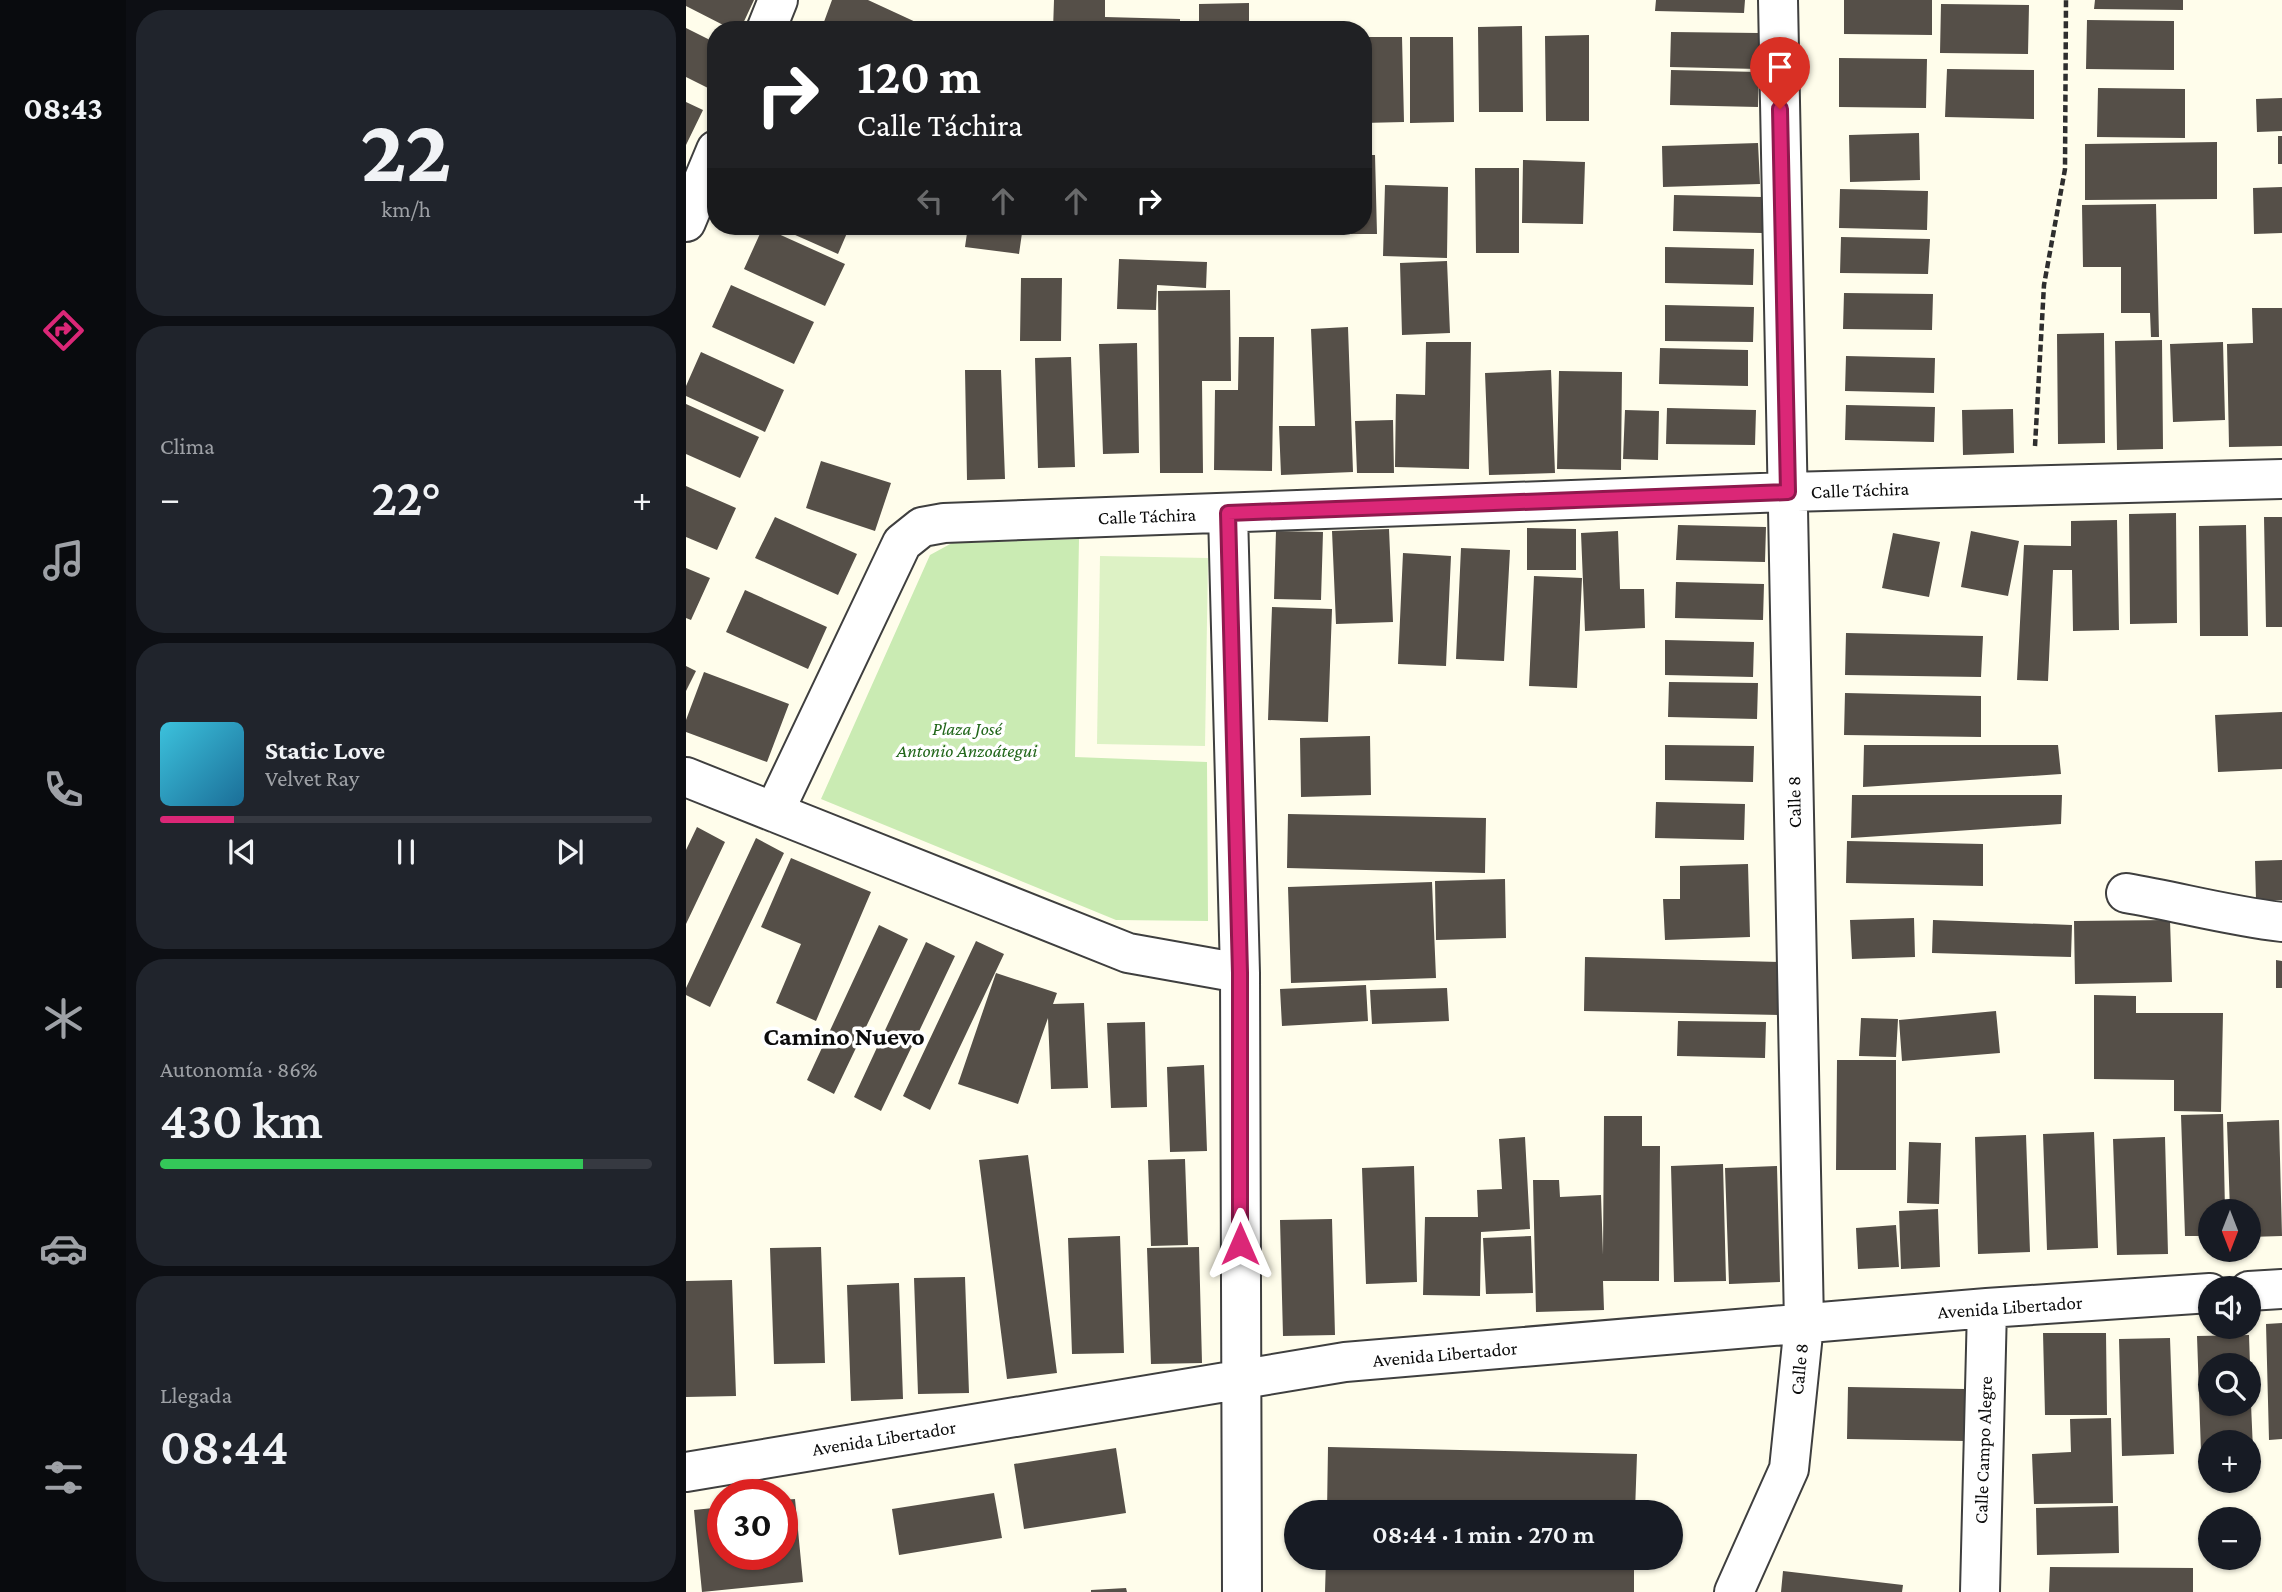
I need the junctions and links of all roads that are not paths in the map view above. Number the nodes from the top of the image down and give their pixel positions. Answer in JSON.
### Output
{"nodes":[{"id":1,"x":778,"y":0,"type":"edge"},
{"id":2,"x":1778,"y":0,"type":"edge"},
{"id":3,"x":770,"y":21,"type":"edge"},
{"id":4,"x":707,"y":172,"type":"edge"},
{"id":5,"x":686,"y":222,"type":"edge"},
{"id":6,"x":2282,"y":478,"type":"edge"},
{"id":7,"x":1788,"y":492,"type":"junction"},
{"id":8,"x":1228,"y":513,"type":"junction"},
{"id":9,"x":686,"y":777,"type":"edge"},
{"id":10,"x":774,"y":812,"type":"junction"},
{"id":11,"x":2126,"y":893,"type":"dead end"},
{"id":12,"x":2282,"y":922,"type":"edge"},
{"id":13,"x":1240,"y":973,"type":"junction"},
{"id":14,"x":2282,"y":1289,"type":"edge"},
{"id":15,"x":2261,"y":1290,"type":"edge"},
{"id":16,"x":2198,"y":1294,"type":"edge"},
{"id":17,"x":1987,"y":1308,"type":"junction"},
{"id":18,"x":1804,"y":1324,"type":"junction"},
{"id":19,"x":1240,"y":1380,"type":"junction"},
{"id":20,"x":686,"y":1472,"type":"edge"},
{"id":21,"x":1242,"y":1592,"type":"edge"},
{"id":22,"x":1734,"y":1592,"type":"edge"},
{"id":23,"x":1980,"y":1592,"type":"edge"}],
"edges":[{"from":1,"to":3,"type":"street"},
{"from":2,"to":7,"type":"street","name":"Calle 8"},
{"from":4,"to":5,"type":"street"},
{"from":6,"to":7,"type":"street","name":"Calle Táchira"},
{"from":7,"to":8,"type":"street","name":"Calle Táchira"},
{"from":7,"to":18,"type":"street","name":"Calle 8"},
{"from":8,"to":10,"type":"street","name":"Calle Táchira"},
{"from":8,"to":13,"type":"street"},
{"from":9,"to":10,"type":"street"},
{"from":10,"to":13,"type":"street"},
{"from":11,"to":12,"type":"street"},
{"from":13,"to":19,"type":"street"},
{"from":14,"to":15,"type":"street"},
{"from":16,"to":17,"type":"street","name":"Avenida Libertador"},
{"from":17,"to":18,"type":"street","name":"Avenida Libertador"},
{"from":17,"to":23,"type":"street","name":"Calle Campo Alegre"},
{"from":18,"to":19,"type":"street","name":"Avenida Libertador"},
{"from":18,"to":22,"type":"street","name":"Calle 8"},
{"from":19,"to":20,"type":"street","name":"Avenida Libertador"},
{"from":19,"to":21,"type":"street"}]}
